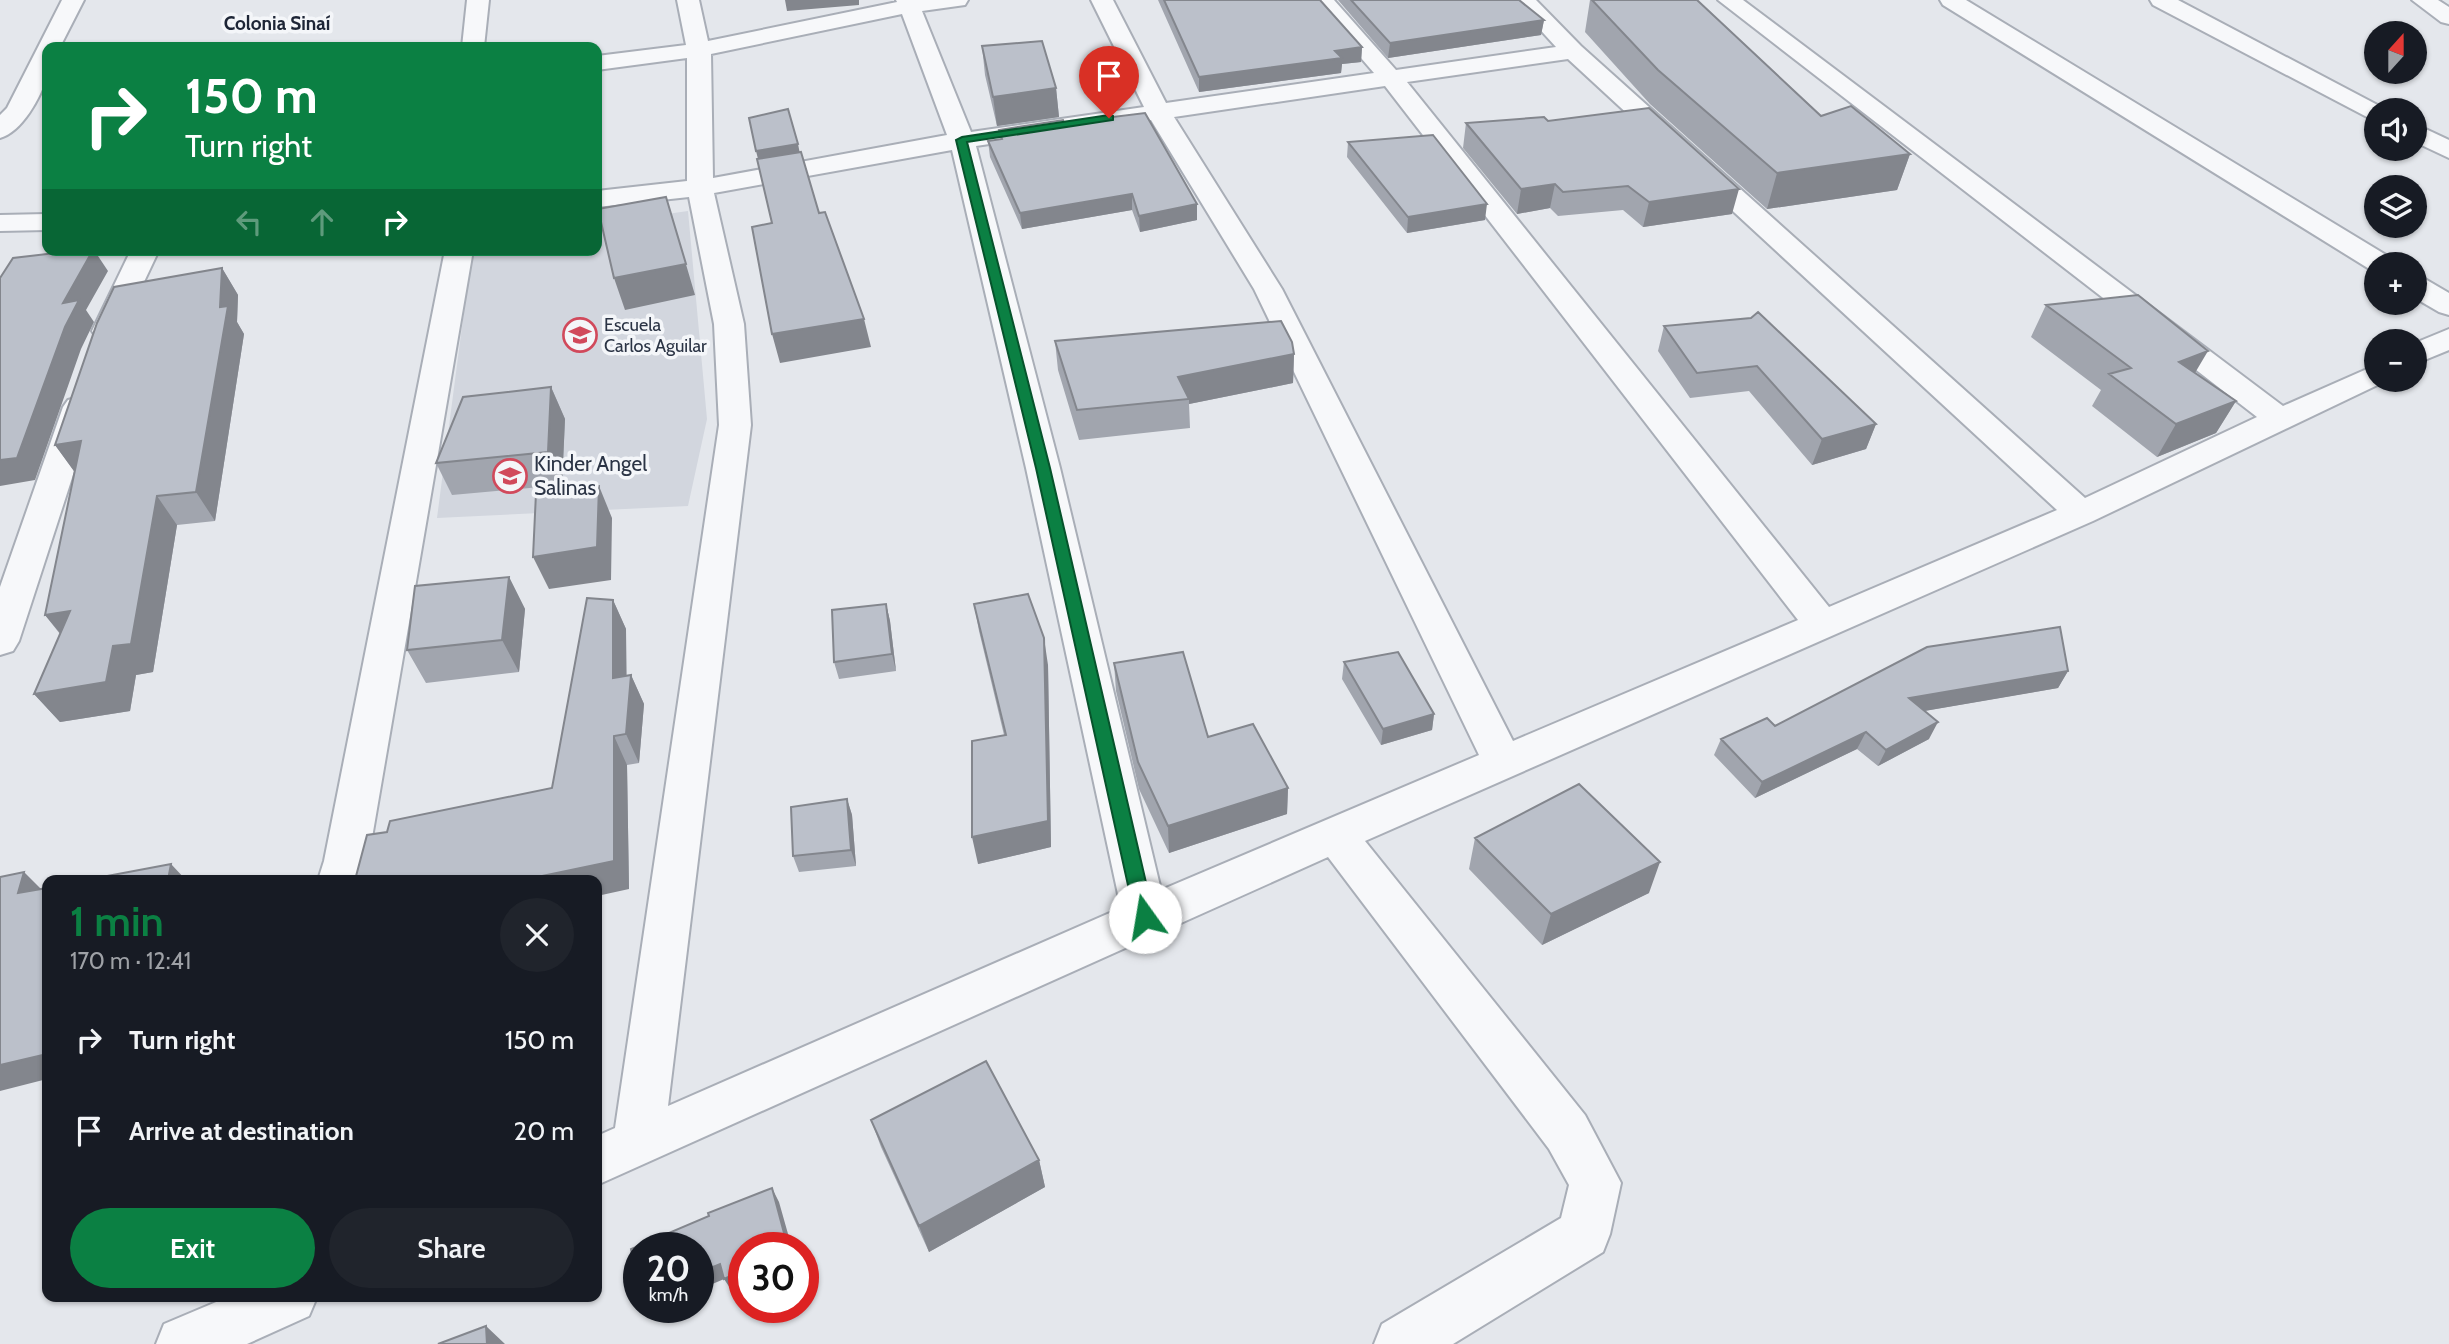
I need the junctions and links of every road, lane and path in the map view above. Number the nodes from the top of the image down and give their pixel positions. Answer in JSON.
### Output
{"nodes":[{"id":1,"x":72,"y":0,"type":"edge"},
{"id":2,"x":478,"y":0,"type":"edge"},
{"id":3,"x":688,"y":0,"type":"edge"},
{"id":4,"x":957,"y":0,"type":"edge"},
{"id":5,"x":1102,"y":0,"type":"edge"},
{"id":6,"x":1322,"y":0,"type":"edge"},
{"id":7,"x":1524,"y":0,"type":"edge"},
{"id":8,"x":1729,"y":0,"type":"edge"},
{"id":9,"x":1951,"y":0,"type":"edge"},
{"id":10,"x":2161,"y":0,"type":"edge"},
{"id":11,"x":2423,"y":0,"type":"edge"},
{"id":12,"x":909,"y":3,"type":"edge"},
{"id":13,"x":2449,"y":17,"type":"edge"},
{"id":14,"x":51,"y":42,"type":"edge"},
{"id":15,"x":474,"y":42,"type":"edge"},
{"id":16,"x":699,"y":50,"type":"junction"},
{"id":17,"x":1573,"y":51,"type":"junction"},
{"id":18,"x":42,"y":59,"type":"edge"},
{"id":19,"x":602,"y":62,"type":"edge"},
{"id":20,"x":1390,"y":77,"type":"junction"},
{"id":21,"x":2364,"y":106,"type":"edge"},
{"id":22,"x":42,"y":110,"type":"edge"},
{"id":23,"x":9,"y":111,"type":"edge"},
{"id":24,"x":1158,"y":111,"type":"junction"},
{"id":25,"x":0,"y":130,"type":"edge"},
{"id":26,"x":2427,"y":138,"type":"edge"},
{"id":27,"x":962,"y":140,"type":"junction"},
{"id":28,"x":2449,"y":150,"type":"edge"},
{"id":29,"x":700,"y":188,"type":"junction"},
{"id":30,"x":602,"y":198,"type":"edge"},
{"id":31,"x":42,"y":222,"type":"edge"},
{"id":32,"x":0,"y":223,"type":"edge"},
{"id":33,"x":2364,"y":254,"type":"edge"},
{"id":34,"x":142,"y":256,"type":"edge"},
{"id":35,"x":458,"y":256,"type":"edge"},
{"id":36,"x":2427,"y":292,"type":"edge"},
{"id":37,"x":2449,"y":306,"type":"edge"},
{"id":38,"x":2449,"y":338,"type":"edge"},
{"id":39,"x":2427,"y":349,"type":"edge"},
{"id":40,"x":2364,"y":379,"type":"edge"},
{"id":41,"x":2281,"y":420,"type":"junction"},
{"id":42,"x":2081,"y":513,"type":"junction"},
{"id":43,"x":1821,"y":623,"type":"junction"},
{"id":44,"x":0,"y":641,"type":"edge"},
{"id":45,"x":1503,"y":762,"type":"junction"},
{"id":46,"x":1336,"y":836,"type":"junction"},
{"id":47,"x":342,"y":875,"type":"edge"},
{"id":48,"x":1145,"y":917,"type":"junction"},
{"id":49,"x":638,"y":1143,"type":"junction"},
{"id":50,"x":602,"y":1159,"type":"edge"},
{"id":51,"x":274,"y":1302,"type":"edge"},
{"id":52,"x":201,"y":1325,"type":"edge"},
{"id":53,"x":1402,"y":1344,"type":"edge"}],
"edges":[{"from":1,"to":14,"type":"street"},
{"from":2,"to":15,"type":"street"},
{"from":3,"to":16,"type":"street"},
{"from":4,"to":12,"type":"street"},
{"from":5,"to":24,"type":"street"},
{"from":6,"to":20,"type":"street"},
{"from":7,"to":17,"type":"street"},
{"from":8,"to":41,"type":"street"},
{"from":9,"to":33,"type":"street"},
{"from":10,"to":21,"type":"street"},
{"from":11,"to":13,"type":"street"},
{"from":12,"to":16,"type":"street"},
{"from":12,"to":27,"type":"street"},
{"from":16,"to":19,"type":"street"},
{"from":16,"to":29,"type":"street"},
{"from":17,"to":20,"type":"street"},
{"from":17,"to":42,"type":"street"},
{"from":18,"to":23,"type":"street"},
{"from":20,"to":24,"type":"street"},
{"from":20,"to":43,"type":"street"},
{"from":22,"to":23,"type":"street"},
{"from":23,"to":25,"type":"street"},
{"from":24,"to":27,"type":"street"},
{"from":24,"to":45,"type":"street"},
{"from":26,"to":28,"type":"street"},
{"from":27,"to":29,"type":"street"},
{"from":27,"to":48,"type":"street"},
{"from":29,"to":30,"type":"street"},
{"from":29,"to":49,"type":"street"},
{"from":31,"to":32,"type":"street"},
{"from":34,"to":44,"type":"street"},
{"from":35,"to":47,"type":"street"},
{"from":36,"to":37,"type":"street"},
{"from":38,"to":39,"type":"street"},
{"from":40,"to":41,"type":"street"},
{"from":41,"to":42,"type":"street"},
{"from":42,"to":43,"type":"street"},
{"from":43,"to":45,"type":"street"},
{"from":45,"to":46,"type":"street"},
{"from":46,"to":48,"type":"street"},
{"from":46,"to":53,"type":"street"},
{"from":48,"to":49,"type":"street"},
{"from":49,"to":50,"type":"street"},
{"from":51,"to":52,"type":"street"}]}
